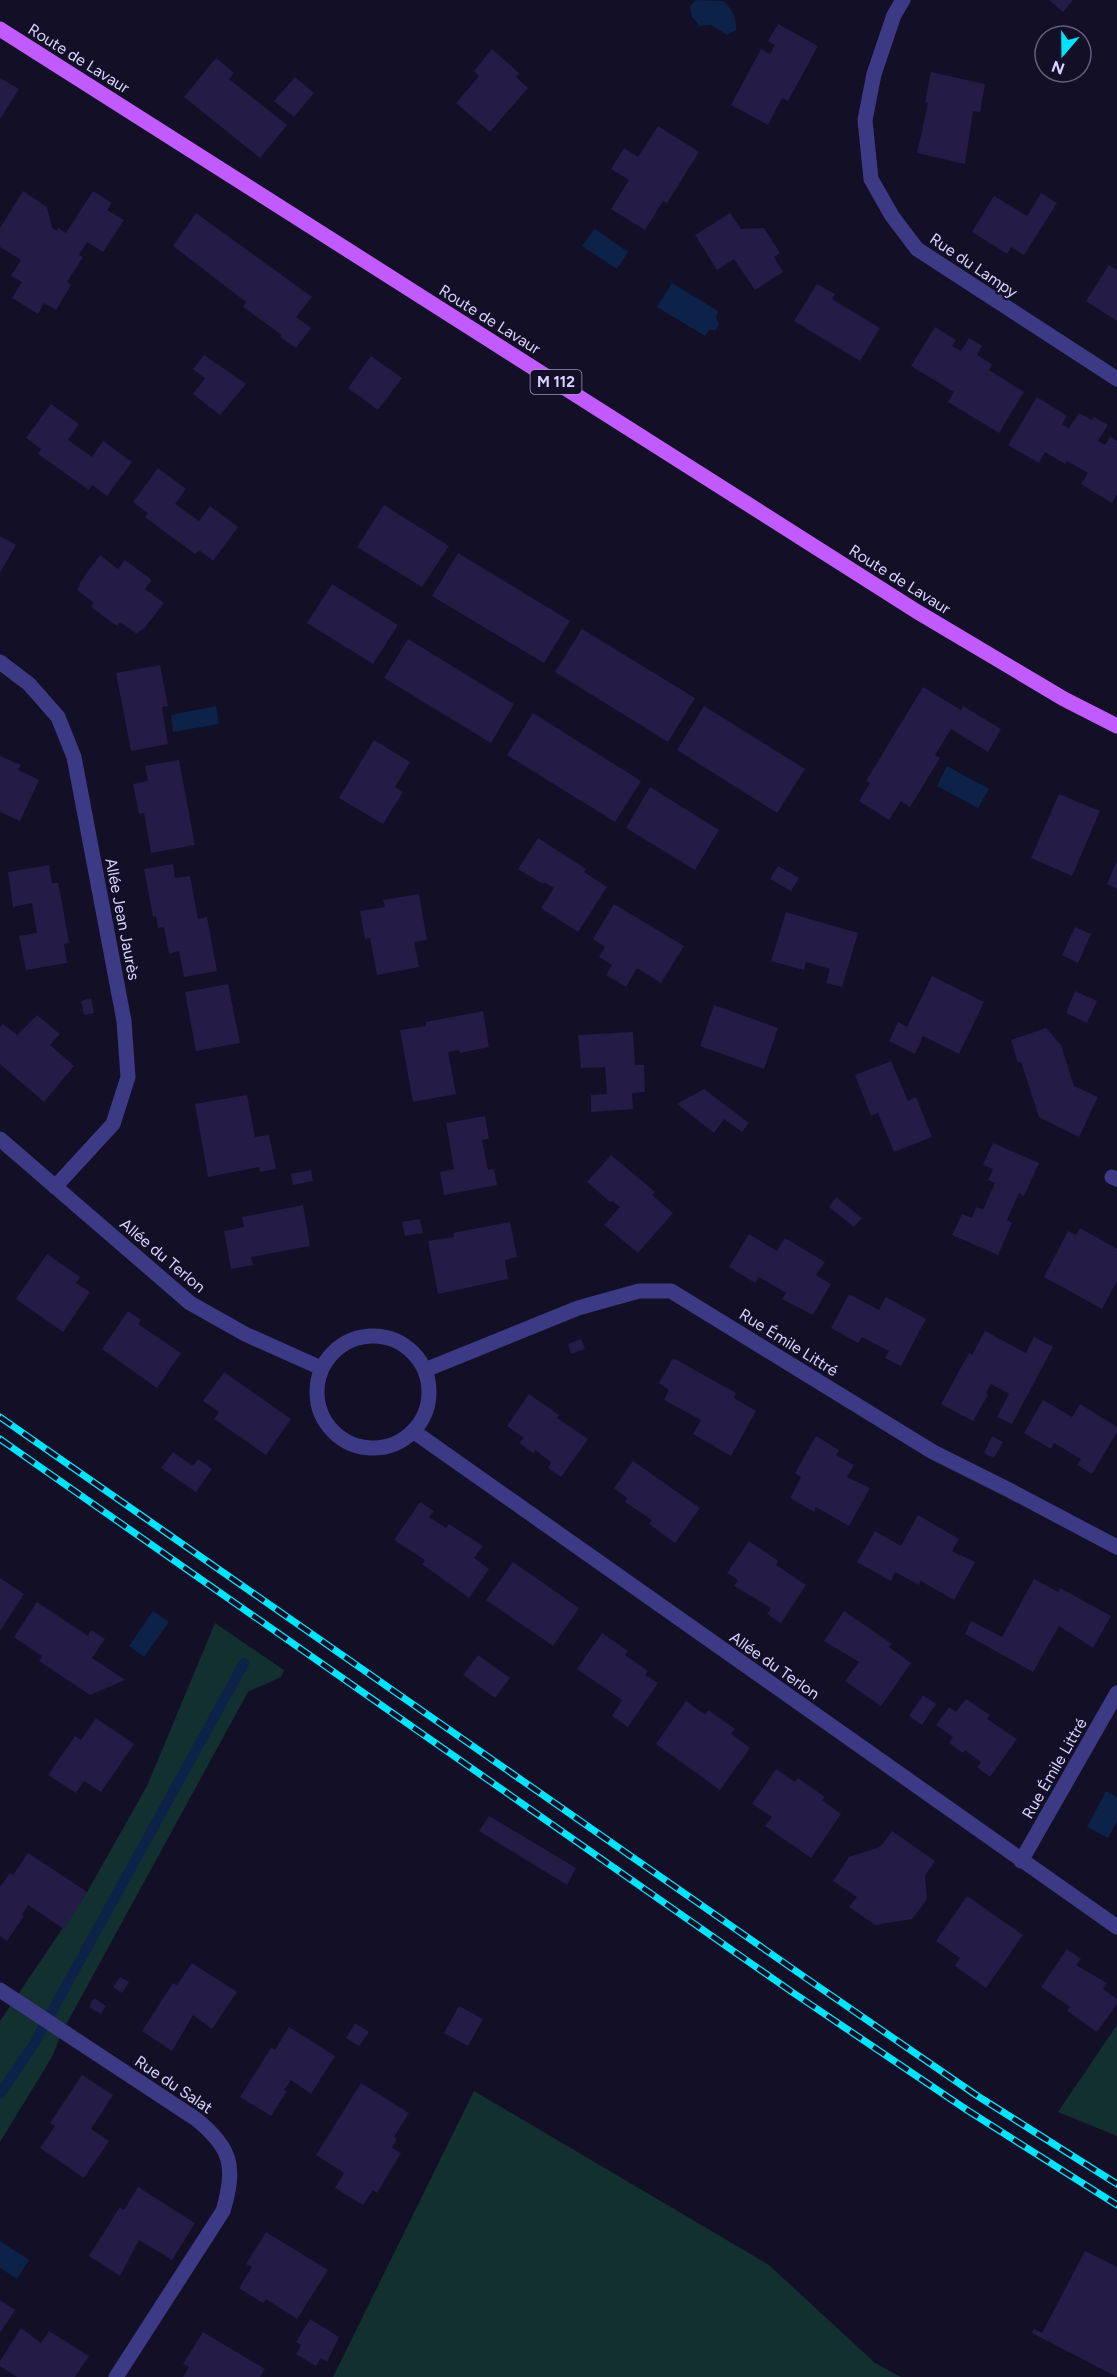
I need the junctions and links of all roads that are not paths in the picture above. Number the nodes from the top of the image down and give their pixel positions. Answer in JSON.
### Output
{"nodes":[{"id":1,"x":903,"y":0,"type":"edge"},
{"id":2,"x":0,"y":29,"type":"edge"},
{"id":3,"x":1117,"y":379,"type":"edge"},
{"id":4,"x":0,"y":662,"type":"edge"},
{"id":5,"x":1117,"y":726,"type":"edge"},
{"id":6,"x":0,"y":1139,"type":"edge"},
{"id":7,"x":56,"y":1187,"type":"junction"},
{"id":8,"x":321,"y":1368,"type":"junction"},
{"id":9,"x":425,"y":1370,"type":"junction"},
{"id":10,"x":413,"y":1431,"type":"junction"},
{"id":11,"x":1117,"y":1547,"type":"edge"},
{"id":12,"x":1117,"y":1693,"type":"edge"},
{"id":13,"x":1021,"y":1861,"type":"junction"},
{"id":14,"x":1117,"y":1927,"type":"edge"},
{"id":15,"x":0,"y":1990,"type":"edge"},
{"id":16,"x":116,"y":2377,"type":"edge"}],
"edges":[{"from":1,"to":3,"type":"street","name":"Rue du Lampy"},
{"from":2,"to":5,"type":"main road","name":"Route de Lavaur","number":"M 112"},
{"from":4,"to":7,"type":"street","name":"Allée Jean Jaurès"},
{"from":6,"to":7,"type":"street","name":"Allée du Terlon"},
{"from":7,"to":8,"type":"street","name":"Allée du Terlon"},
{"from":8,"to":9,"type":"street"},
{"from":8,"to":10,"type":"street"},
{"from":9,"to":10,"type":"street"},
{"from":9,"to":11,"type":"street","name":"Rue Émile Littré"},
{"from":10,"to":13,"type":"street","name":"Allée du Terlon"},
{"from":12,"to":13,"type":"street","name":"Rue Émile Littré"},
{"from":13,"to":14,"type":"street","name":"Allée du Terlon"},
{"from":15,"to":16,"type":"street","name":"Rue du Salat"}]}
